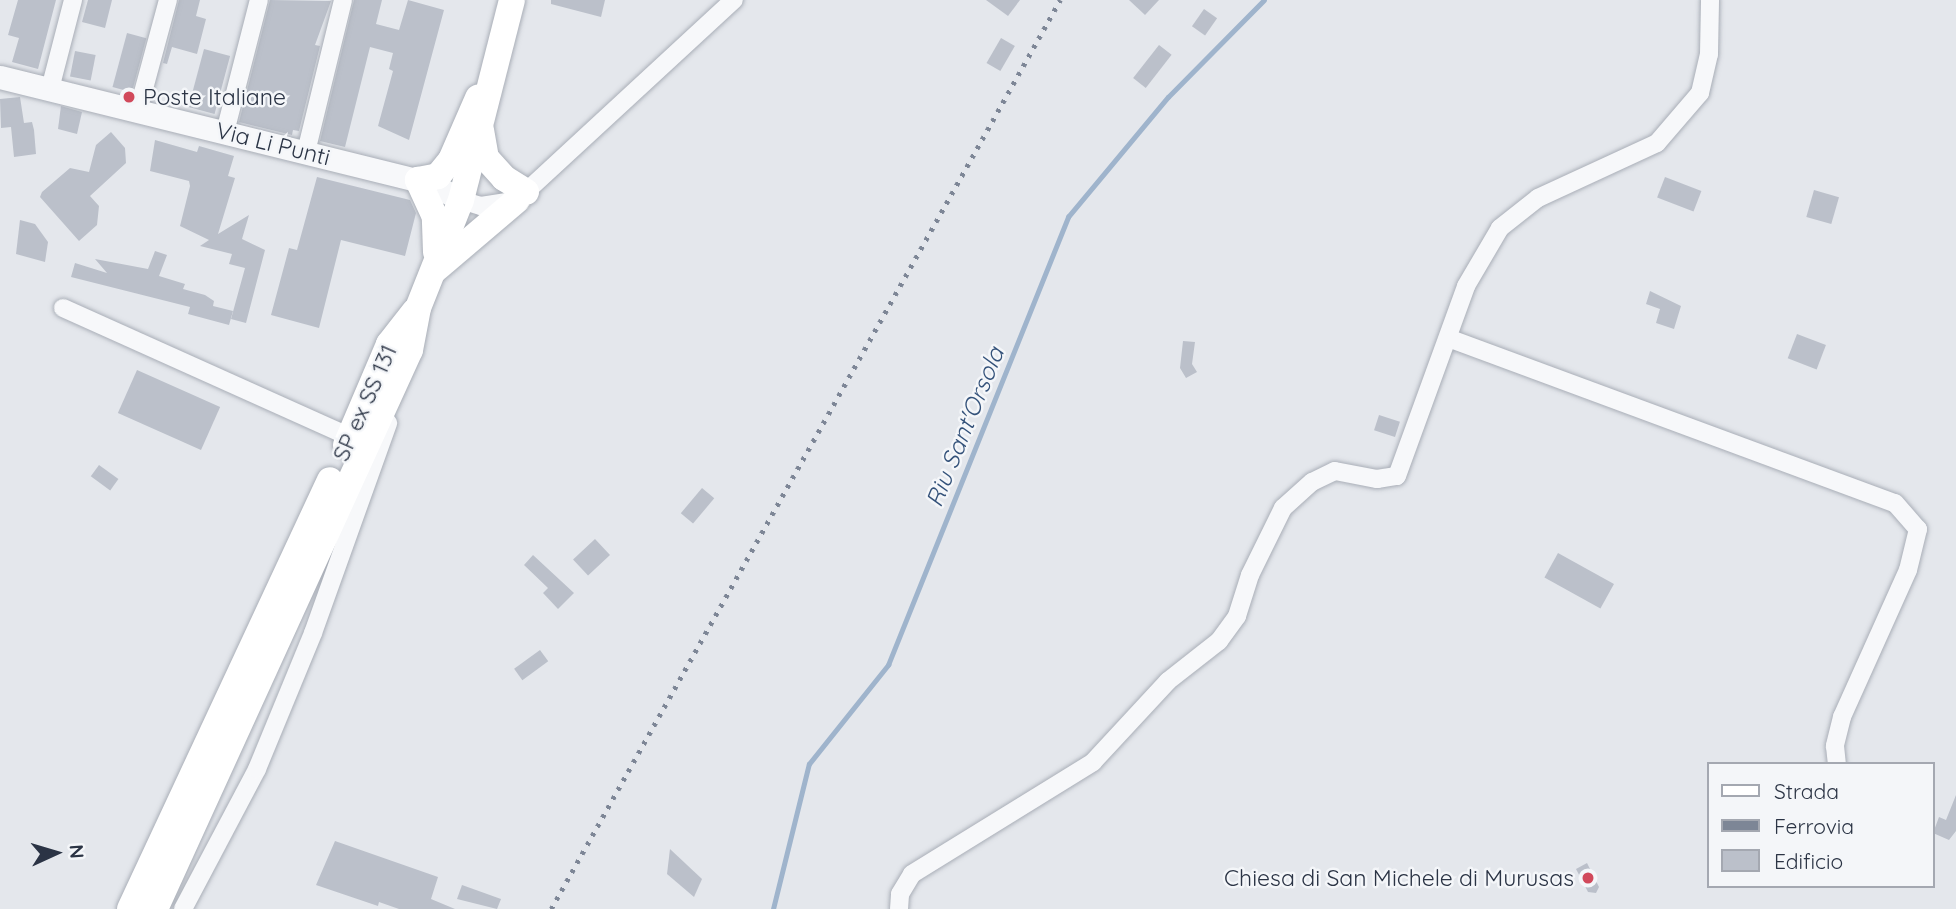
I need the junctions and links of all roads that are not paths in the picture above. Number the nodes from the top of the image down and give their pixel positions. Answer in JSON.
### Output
{"nodes":[{"id":1,"x":73,"y":0,"type":"edge"},
{"id":2,"x":168,"y":0,"type":"edge"},
{"id":3,"x":260,"y":0,"type":"edge"},
{"id":4,"x":343,"y":0,"type":"edge"},
{"id":5,"x":512,"y":0,"type":"edge"},
{"id":6,"x":734,"y":0,"type":"edge"},
{"id":7,"x":1710,"y":0,"type":"edge"},
{"id":8,"x":499,"y":54,"type":"junction"},
{"id":9,"x":0,"y":78,"type":"edge"},
{"id":10,"x":50,"y":89,"type":"junction"},
{"id":11,"x":138,"y":111,"type":"junction"},
{"id":12,"x":481,"y":128,"type":"junction"},
{"id":13,"x":225,"y":132,"type":"junction"},
{"id":14,"x":306,"y":152,"type":"junction"},
{"id":15,"x":418,"y":180,"type":"junction"},
{"id":16,"x":521,"y":196,"type":"junction"},
{"id":17,"x":461,"y":200,"type":"junction"},
{"id":18,"x":434,"y":268,"type":"junction"},
{"id":19,"x":63,"y":308,"type":"dead end"},
{"id":20,"x":418,"y":308,"type":"junction"},
{"id":21,"x":1448,"y":338,"type":"junction"},
{"id":22,"x":386,"y":400,"type":"junction"},
{"id":23,"x":350,"y":437,"type":"junction"},
{"id":24,"x":1837,"y":762,"type":"edge"},
{"id":25,"x":130,"y":909,"type":"edge"},
{"id":26,"x":155,"y":909,"type":"edge"},
{"id":27,"x":183,"y":909,"type":"edge"},
{"id":28,"x":899,"y":909,"type":"edge"}],
"edges":[{"from":1,"to":10,"type":"street"},
{"from":2,"to":11,"type":"street"},
{"from":3,"to":13,"type":"street"},
{"from":4,"to":14,"type":"street"},
{"from":5,"to":8,"type":"main road"},
{"from":6,"to":16,"type":"street"},
{"from":7,"to":21,"type":"street"},
{"from":8,"to":12,"type":"main road"},
{"from":8,"to":15,"type":"main road"},
{"from":9,"to":10,"type":"street","name":"Via Li Punti"},
{"from":10,"to":11,"type":"street","name":"Via Li Punti"},
{"from":11,"to":13,"type":"street","name":"Via Li Punti"},
{"from":12,"to":16,"type":"main road"},
{"from":12,"to":17,"type":"main road"},
{"from":13,"to":14,"type":"street","name":"Via Li Punti"},
{"from":14,"to":15,"type":"street","name":"Via Li Punti"},
{"from":15,"to":17,"type":"street","name":"Via Li Punti"},
{"from":15,"to":18,"type":"main road"},
{"from":16,"to":17,"type":"street"},
{"from":16,"to":18,"type":"main road"},
{"from":17,"to":18,"type":"main road"},
{"from":18,"to":20,"type":"main road"},
{"from":19,"to":23,"type":"street"},
{"from":20,"to":22,"type":"main road","name":"SP ex SS 131"},
{"from":20,"to":23,"type":"main road","name":"SP ex SS 131"},
{"from":21,"to":24,"type":"street"},
{"from":21,"to":28,"type":"street"},
{"from":22,"to":26,"type":"main road","name":"SP ex SS 131"},
{"from":22,"to":27,"type":"street"},
{"from":23,"to":25,"type":"main road","name":"SP ex SS 131"}]}
